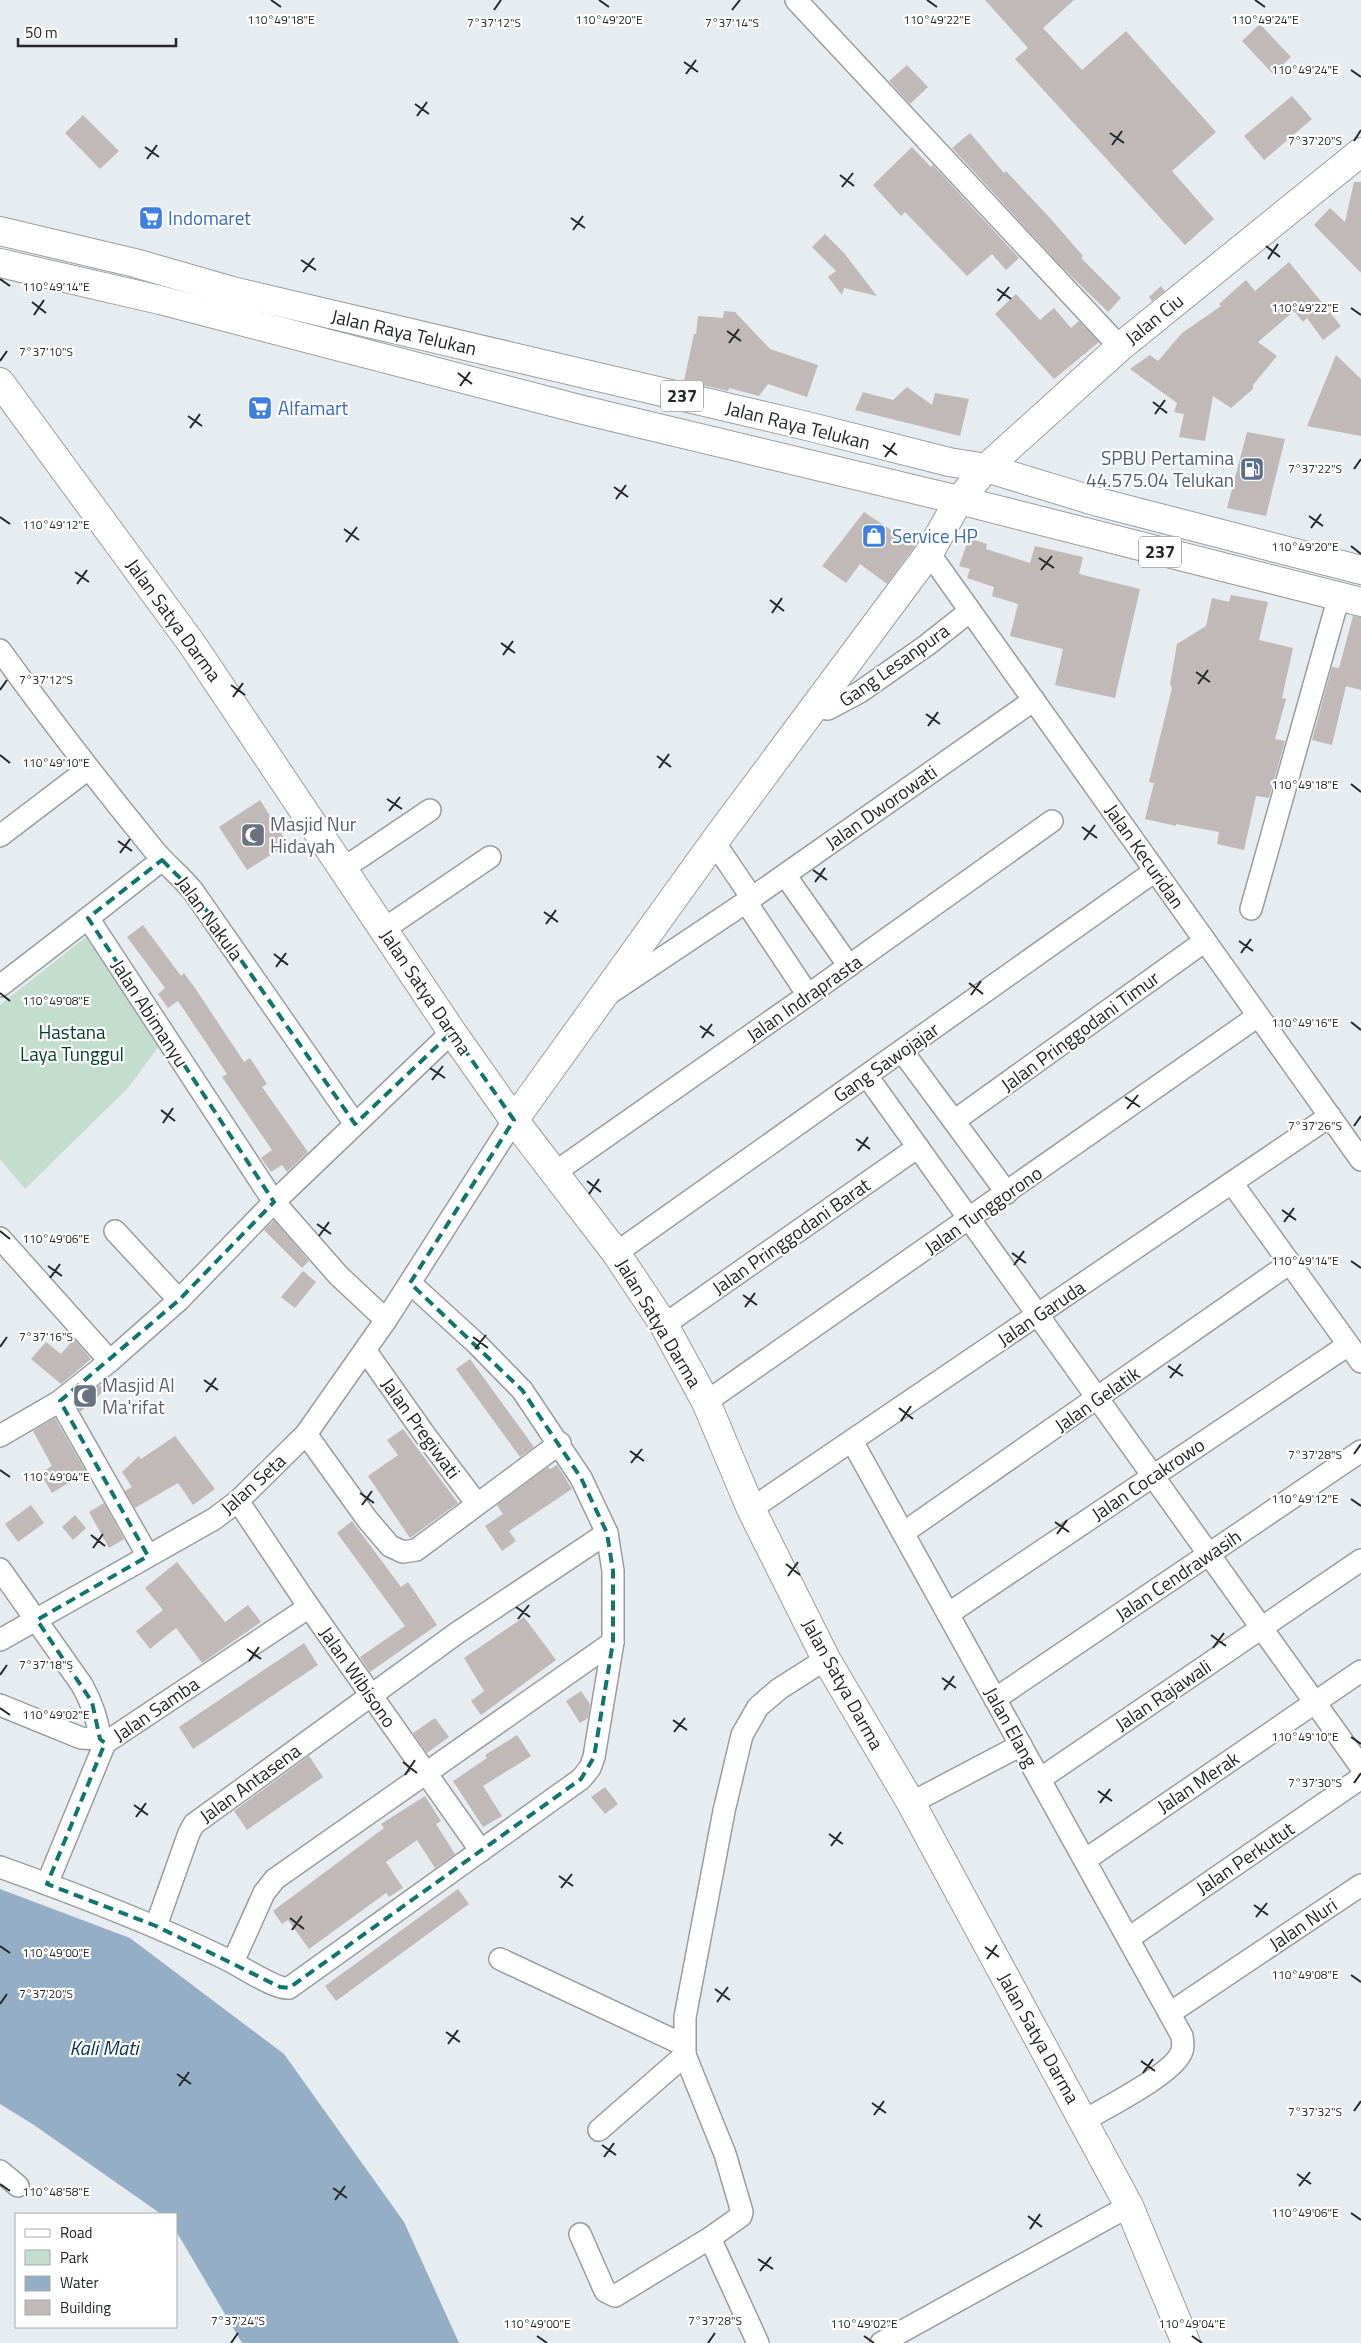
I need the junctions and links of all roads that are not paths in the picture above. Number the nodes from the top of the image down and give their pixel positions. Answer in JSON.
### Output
{"nodes":[{"id":1,"x":796,"y":0,"type":"edge"},
{"id":2,"x":1361,"y":152,"type":"edge"},
{"id":3,"x":0,"y":231,"type":"edge"},
{"id":4,"x":0,"y":263,"type":"edge"},
{"id":5,"x":1120,"y":347,"type":"junction"},
{"id":6,"x":0,"y":382,"type":"edge"},
{"id":7,"x":986,"y":468,"type":"junction"},
{"id":8,"x":959,"y":500,"type":"junction"},
{"id":9,"x":929,"y":553,"type":"junction"},
{"id":10,"x":1361,"y":570,"type":"edge"},
{"id":11,"x":1350,"y":599,"type":"edge"},
{"id":12,"x":970,"y":611,"type":"junction"},
{"id":13,"x":0,"y":650,"type":"edge"},
{"id":14,"x":7,"y":675,"type":"edge"},
{"id":15,"x":1034,"y":700,"type":"junction"},
{"id":16,"x":814,"y":707,"type":"junction"},
{"id":17,"x":88,"y":769,"type":"junction"},
{"id":18,"x":430,"y":810,"type":"dead end"},
{"id":19,"x":1052,"y":821,"type":"dead end"},
{"id":20,"x":0,"y":836,"type":"edge"},
{"id":21,"x":714,"y":842,"type":"junction"},
{"id":22,"x":490,"y":857,"type":"dead end"},
{"id":23,"x":162,"y":860,"type":"junction"},
{"id":24,"x":344,"y":868,"type":"junction"},
{"id":25,"x":1155,"y":872,"type":"junction"},
{"id":26,"x":785,"y":875,"type":"junction"},
{"id":27,"x":749,"y":900,"type":"junction"},
{"id":28,"x":1251,"y":909,"type":"dead end"},
{"id":29,"x":88,"y":918,"type":"junction"},
{"id":30,"x":384,"y":929,"type":"junction"},
{"id":31,"x":1205,"y":941,"type":"junction"},
{"id":32,"x":849,"y":966,"type":"junction"},
{"id":33,"x":0,"y":986,"type":"edge"},
{"id":34,"x":808,"y":995,"type":"junction"},
{"id":35,"x":604,"y":997,"type":"junction"},
{"id":36,"x":1258,"y":1016,"type":"junction"},
{"id":37,"x":452,"y":1032,"type":"junction"},
{"id":38,"x":902,"y":1051,"type":"junction"},
{"id":39,"x":867,"y":1076,"type":"junction"},
{"id":40,"x":1330,"y":1116,"type":"junction"},
{"id":41,"x":514,"y":1120,"type":"junction"},
{"id":42,"x":954,"y":1120,"type":"junction"},
{"id":43,"x":355,"y":1124,"type":"junction"},
{"id":44,"x":918,"y":1147,"type":"junction"},
{"id":45,"x":1361,"y":1160,"type":"edge"},
{"id":46,"x":554,"y":1173,"type":"junction"},
{"id":47,"x":1232,"y":1183,"type":"junction"},
{"id":48,"x":1007,"y":1193,"type":"junction"},
{"id":49,"x":274,"y":1202,"type":"junction"},
{"id":50,"x":969,"y":1220,"type":"junction"},
{"id":51,"x":115,"y":1231,"type":"dead end"},
{"id":52,"x":0,"y":1238,"type":"edge"},
{"id":53,"x":616,"y":1253,"type":"junction"},
{"id":54,"x":1290,"y":1263,"type":"junction"},
{"id":55,"x":410,"y":1283,"type":"junction"},
{"id":56,"x":179,"y":1300,"type":"junction"},
{"id":57,"x":1038,"y":1316,"type":"junction"},
{"id":58,"x":386,"y":1320,"type":"junction"},
{"id":59,"x":664,"y":1325,"type":"junction"},
{"id":60,"x":1348,"y":1345,"type":"junction"},
{"id":61,"x":365,"y":1350,"type":"junction"},
{"id":62,"x":110,"y":1360,"type":"junction"},
{"id":63,"x":1361,"y":1362,"type":"edge"},
{"id":64,"x":1097,"y":1398,"type":"junction"},
{"id":65,"x":60,"y":1401,"type":"junction"},
{"id":66,"x":706,"y":1402,"type":"junction"},
{"id":67,"x":306,"y":1434,"type":"junction"},
{"id":68,"x":0,"y":1436,"type":"edge"},
{"id":69,"x":852,"y":1441,"type":"junction"},
{"id":70,"x":560,"y":1443,"type":"junction"},
{"id":71,"x":1361,"y":1451,"type":"edge"},
{"id":72,"x":1153,"y":1476,"type":"junction"},
{"id":73,"x":238,"y":1502,"type":"junction"},
{"id":74,"x":477,"y":1504,"type":"junction"},
{"id":75,"x":751,"y":1509,"type":"junction"},
{"id":76,"x":607,"y":1533,"type":"junction"},
{"id":77,"x":903,"y":1534,"type":"junction"},
{"id":78,"x":1209,"y":1554,"type":"junction"},
{"id":79,"x":148,"y":1556,"type":"junction"},
{"id":80,"x":1361,"y":1560,"type":"edge"},
{"id":81,"x":0,"y":1569,"type":"edge"},
{"id":82,"x":309,"y":1607,"type":"junction"},
{"id":83,"x":948,"y":1614,"type":"junction"},
{"id":84,"x":37,"y":1620,"type":"junction"},
{"id":85,"x":1261,"y":1628,"type":"junction"},
{"id":86,"x":0,"y":1640,"type":"edge"},
{"id":87,"x":612,"y":1642,"type":"junction"},
{"id":88,"x":826,"y":1659,"type":"junction"},
{"id":89,"x":1361,"y":1671,"type":"edge"},
{"id":90,"x":370,"y":1696,"type":"junction"},
{"id":91,"x":995,"y":1699,"type":"junction"},
{"id":92,"x":1315,"y":1702,"type":"junction"},
{"id":93,"x":0,"y":1705,"type":"edge"},
{"id":94,"x":103,"y":1741,"type":"junction"},
{"id":95,"x":1021,"y":1745,"type":"junction"},
{"id":96,"x":1361,"y":1767,"type":"edge"},
{"id":97,"x":426,"y":1774,"type":"junction"},
{"id":98,"x":1361,"y":1778,"type":"edge"},
{"id":99,"x":1040,"y":1779,"type":"junction"},
{"id":100,"x":910,"y":1803,"type":"junction"},
{"id":101,"x":481,"y":1851,"type":"junction"},
{"id":102,"x":1085,"y":1860,"type":"junction"},
{"id":103,"x":0,"y":1867,"type":"edge"},
{"id":104,"x":47,"y":1884,"type":"junction"},
{"id":105,"x":1361,"y":1885,"type":"edge"},
{"id":106,"x":156,"y":1926,"type":"junction"},
{"id":107,"x":1129,"y":1938,"type":"junction"},
{"id":108,"x":500,"y":1960,"type":"dead end"},
{"id":109,"x":233,"y":1962,"type":"junction"},
{"id":110,"x":1170,"y":2012,"type":"junction"},
{"id":111,"x":684,"y":2050,"type":"junction"},
{"id":112,"x":1084,"y":2121,"type":"junction"},
{"id":113,"x":599,"y":2130,"type":"dead end"},
{"id":114,"x":0,"y":2171,"type":"edge"},
{"id":115,"x":18,"y":2186,"type":"dead end"},
{"id":116,"x":1129,"y":2206,"type":"junction"},
{"id":117,"x":580,"y":2234,"type":"dead end"},
{"id":118,"x":710,"y":2238,"type":"junction"},
{"id":119,"x":1180,"y":2340,"type":"edge"},
{"id":120,"x":758,"y":2343,"type":"edge"},
{"id":121,"x":881,"y":2343,"type":"edge"}],
"edges":[{"from":1,"to":5,"type":"street"},
{"from":2,"to":5,"type":"main road","name":"Jalan Ciu"},
{"from":3,"to":7,"type":"main road","name":"Jalan Raya Telukan","number":"237"},
{"from":4,"to":8,"type":"main road","name":"Jalan Raya Telukan","number":"237"},
{"from":5,"to":7,"type":"main road","name":"Jalan Ciu"},
{"from":6,"to":24,"type":"main road","name":"Jalan Satya Darma"},
{"from":7,"to":8,"type":"main road","name":"Jalan Ciu"},
{"from":7,"to":10,"type":"main road","name":"Jalan Raya Telukan","number":"237"},
{"from":8,"to":9,"type":"main road","name":"Jalan Ciu"},
{"from":8,"to":11,"type":"main road","name":"Jalan Raya Telukan","number":"237"},
{"from":9,"to":12,"type":"street","name":"Jalan Kecuridan"},
{"from":9,"to":16,"type":"main road","name":"Jalan Ciu"},
{"from":11,"to":28,"type":"street"},
{"from":12,"to":15,"type":"street","name":"Jalan Kecuridan"},
{"from":12,"to":16,"type":"street","name":"Gang Lesanpura"},
{"from":13,"to":14,"type":"street","name":"Jalan Nakula"},
{"from":14,"to":17,"type":"street","name":"Jalan Nakula"},
{"from":15,"to":25,"type":"street","name":"Jalan Kecuridan"},
{"from":15,"to":26,"type":"street","name":"Jalan Dworowati"},
{"from":16,"to":21,"type":"main road","name":"Jalan Ciu"},
{"from":17,"to":20,"type":"street"},
{"from":17,"to":23,"type":"street","name":"Jalan Nakula"},
{"from":18,"to":24,"type":"street"},
{"from":19,"to":32,"type":"street","name":"Jalan Indraprasta"},
{"from":21,"to":27,"type":"street"},
{"from":21,"to":35,"type":"main road","name":"Jalan Ciu"},
{"from":22,"to":30,"type":"street"},
{"from":23,"to":29,"type":"street"},
{"from":23,"to":43,"type":"street","name":"Jalan Nakula"},
{"from":24,"to":30,"type":"main road","name":"Jalan Satya Darma"},
{"from":25,"to":31,"type":"street","name":"Jalan Kecuridan"},
{"from":25,"to":38,"type":"street","name":"Gang Sawojajar"},
{"from":26,"to":27,"type":"street","name":"Jalan Dworowati"},
{"from":26,"to":32,"type":"street"},
{"from":27,"to":34,"type":"street"},
{"from":27,"to":35,"type":"street","name":"Jalan Dworowati"},
{"from":29,"to":33,"type":"street"},
{"from":29,"to":49,"type":"street","name":"Jalan Abimanyu"},
{"from":30,"to":37,"type":"main road","name":"Jalan Satya Darma"},
{"from":31,"to":36,"type":"street","name":"Jalan Kecuridan"},
{"from":31,"to":42,"type":"street","name":"Jalan Pringgodani Timur"},
{"from":32,"to":34,"type":"street","name":"Jalan Indraprasta"},
{"from":34,"to":46,"type":"street","name":"Jalan Indraprasta"},
{"from":35,"to":41,"type":"main road","name":"Jalan Ciu"},
{"from":36,"to":40,"type":"street","name":"Jalan Kecuridan"},
{"from":36,"to":48,"type":"street","name":"Jalan Tunggorono"},
{"from":37,"to":41,"type":"main road","name":"Jalan Satya Darma"},
{"from":37,"to":43,"type":"street"},
{"from":38,"to":39,"type":"street","name":"Gang Sawojajar"},
{"from":38,"to":42,"type":"street"},
{"from":39,"to":44,"type":"street"},
{"from":39,"to":53,"type":"street","name":"Gang Sawojajar"},
{"from":40,"to":45,"type":"street","name":"Jalan Kecuridan"},
{"from":40,"to":47,"type":"street","name":"Jalan Garuda"},
{"from":41,"to":46,"type":"main road","name":"Jalan Satya Darma"},
{"from":41,"to":55,"type":"street","name":"Jalan Seta"},
{"from":42,"to":48,"type":"street"},
{"from":43,"to":49,"type":"street"},
{"from":44,"to":50,"type":"street"},
{"from":44,"to":59,"type":"street","name":"Jalan Pringgodani Barat"},
{"from":46,"to":53,"type":"main road","name":"Jalan Satya Darma"},
{"from":47,"to":54,"type":"street"},
{"from":47,"to":57,"type":"street","name":"Jalan Garuda"},
{"from":48,"to":50,"type":"street","name":"Jalan Tunggorono"},
{"from":49,"to":56,"type":"street"},
{"from":49,"to":58,"type":"street","name":"Jalan Abimanyu"},
{"from":50,"to":57,"type":"street"},
{"from":50,"to":66,"type":"street","name":"Jalan Tunggorono"},
{"from":51,"to":56,"type":"street"},
{"from":52,"to":62,"type":"street"},
{"from":53,"to":59,"type":"main road","name":"Jalan Satya Darma"},
{"from":54,"to":60,"type":"street"},
{"from":54,"to":64,"type":"street","name":"Jalan Gelatik"},
{"from":55,"to":58,"type":"street","name":"Jalan Seta"},
{"from":55,"to":70,"type":"street"},
{"from":56,"to":62,"type":"street"},
{"from":57,"to":64,"type":"street"},
{"from":57,"to":69,"type":"street","name":"Jalan Garuda"},
{"from":58,"to":61,"type":"street","name":"Jalan Seta"},
{"from":59,"to":66,"type":"main road","name":"Jalan Satya Darma"},
{"from":60,"to":63,"type":"street"},
{"from":60,"to":72,"type":"street","name":"Jalan Cocakrowo"},
{"from":61,"to":67,"type":"street","name":"Jalan Seta"},
{"from":61,"to":74,"type":"street","name":"Jalan Pregiwati"},
{"from":62,"to":65,"type":"street"},
{"from":64,"to":72,"type":"street"},
{"from":64,"to":77,"type":"street","name":"Jalan Gelatik"},
{"from":65,"to":68,"type":"street"},
{"from":65,"to":79,"type":"street"},
{"from":66,"to":75,"type":"main road","name":"Jalan Satya Darma"},
{"from":67,"to":73,"type":"street","name":"Jalan Seta"},
{"from":67,"to":74,"type":"street"},
{"from":69,"to":75,"type":"street","name":"Jalan Garuda"},
{"from":69,"to":77,"type":"street","name":"Jalan Elang"},
{"from":70,"to":74,"type":"street"},
{"from":70,"to":76,"type":"street"},
{"from":71,"to":78,"type":"street","name":"Jalan Cendrawasih"},
{"from":72,"to":78,"type":"street"},
{"from":72,"to":83,"type":"street","name":"Jalan Cocakrowo"},
{"from":73,"to":79,"type":"street","name":"Jalan Seta"},
{"from":73,"to":82,"type":"street","name":"Jalan Wibisono"},
{"from":75,"to":88,"type":"main road","name":"Jalan Satya Darma"},
{"from":76,"to":87,"type":"street"},
{"from":76,"to":90,"type":"street","name":"Jalan Antasena"},
{"from":77,"to":83,"type":"street","name":"Jalan Elang"},
{"from":78,"to":85,"type":"street"},
{"from":78,"to":91,"type":"street","name":"Jalan Cendrawasih"},
{"from":79,"to":84,"type":"street","name":"Jalan Seta"},
{"from":80,"to":85,"type":"street","name":"Jalan Rajawali"},
{"from":81,"to":84,"type":"street"},
{"from":82,"to":90,"type":"street","name":"Jalan Wibisono"},
{"from":82,"to":94,"type":"street","name":"Jalan Samba"},
{"from":83,"to":91,"type":"street","name":"Jalan Elang"},
{"from":84,"to":86,"type":"street","name":"Jalan Seta"},
{"from":84,"to":94,"type":"street"},
{"from":85,"to":92,"type":"street"},
{"from":85,"to":99,"type":"street","name":"Jalan Rajawali"},
{"from":87,"to":97,"type":"street"},
{"from":87,"to":101,"type":"street"},
{"from":88,"to":100,"type":"main road","name":"Jalan Satya Darma"},
{"from":88,"to":111,"type":"street"},
{"from":89,"to":92,"type":"street","name":"Jalan Merak"},
{"from":90,"to":97,"type":"street","name":"Jalan Wibisono"},
{"from":90,"to":106,"type":"street","name":"Jalan Antasena"},
{"from":91,"to":95,"type":"street","name":"Jalan Elang"},
{"from":92,"to":96,"type":"street"},
{"from":92,"to":102,"type":"street","name":"Jalan Merak"},
{"from":93,"to":94,"type":"street"},
{"from":94,"to":104,"type":"street","name":"Jalan Samba"},
{"from":95,"to":99,"type":"street","name":"Jalan Elang"},
{"from":95,"to":100,"type":"street"},
{"from":97,"to":101,"type":"street","name":"Jalan Wibisono"},
{"from":97,"to":109,"type":"street"},
{"from":98,"to":107,"type":"street","name":"Jalan Perkutut"},
{"from":99,"to":102,"type":"street","name":"Jalan Elang"},
{"from":100,"to":112,"type":"main road","name":"Jalan Satya Darma"},
{"from":101,"to":109,"type":"street"},
{"from":102,"to":107,"type":"street","name":"Jalan Elang"},
{"from":103,"to":104,"type":"street"},
{"from":104,"to":106,"type":"street"},
{"from":105,"to":110,"type":"street","name":"Jalan Nuri"},
{"from":106,"to":109,"type":"street"},
{"from":107,"to":110,"type":"street","name":"Jalan Elang"},
{"from":108,"to":111,"type":"street"},
{"from":110,"to":112,"type":"street","name":"Jalan Elang"},
{"from":111,"to":113,"type":"street"},
{"from":111,"to":118,"type":"street"},
{"from":112,"to":116,"type":"main road","name":"Jalan Satya Darma"},
{"from":114,"to":115,"type":"street"},
{"from":116,"to":119,"type":"main road","name":"Jalan Satya Darma"},
{"from":116,"to":121,"type":"street"},
{"from":117,"to":118,"type":"street"},
{"from":118,"to":120,"type":"street"}]}
